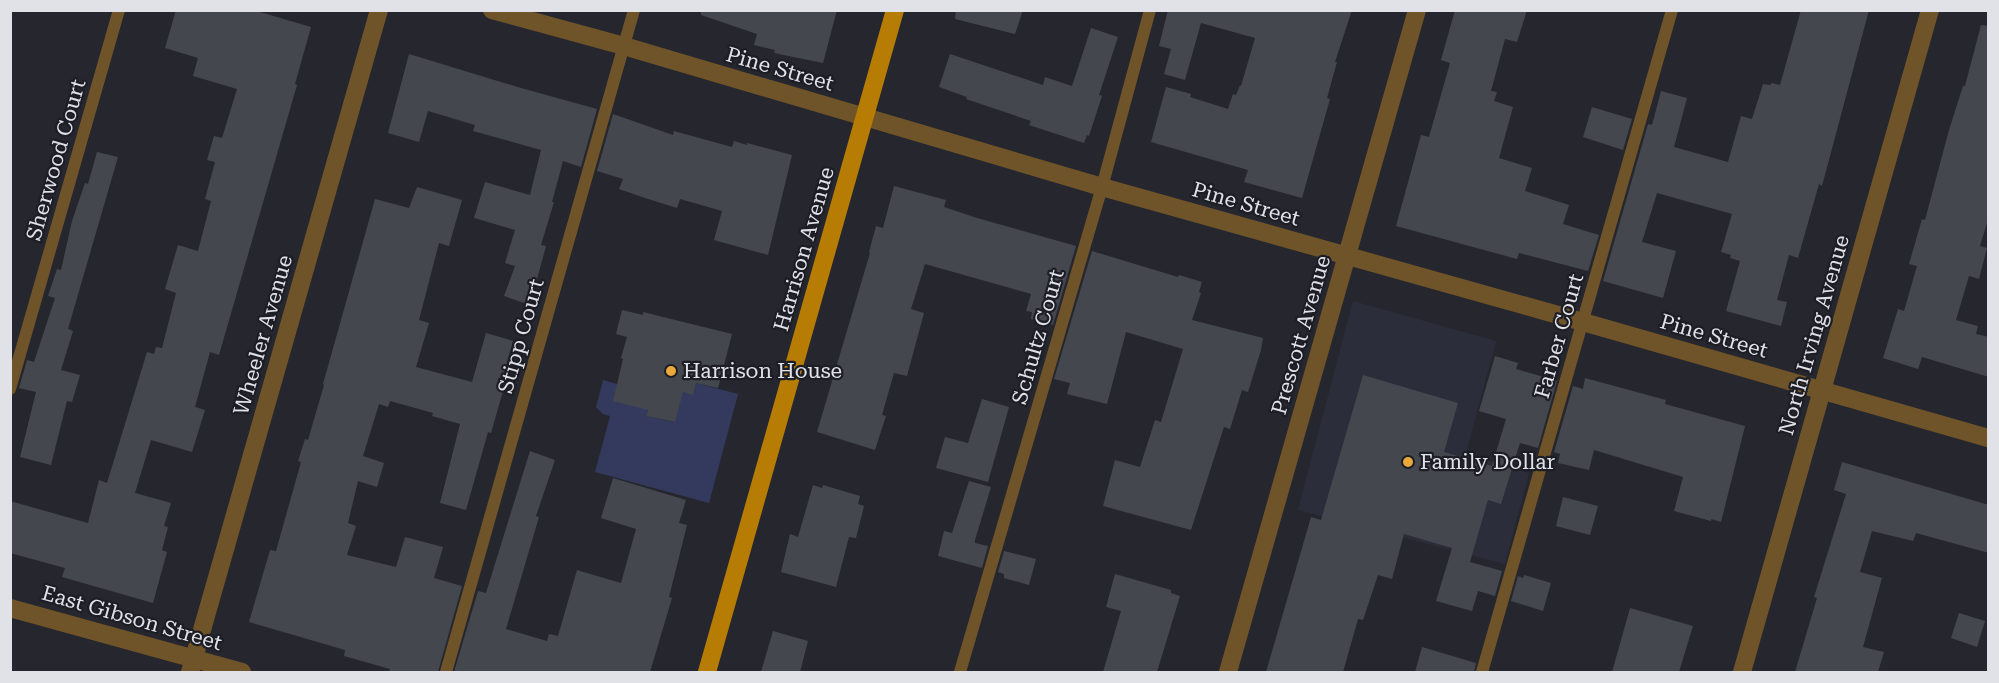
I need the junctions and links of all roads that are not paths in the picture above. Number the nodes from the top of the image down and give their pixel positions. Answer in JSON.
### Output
{"nodes":[{"id":1,"x":119,"y":10,"type":"edge"},
{"id":2,"x":380,"y":10,"type":"edge"},
{"id":3,"x":492,"y":10,"type":"edge"},
{"id":4,"x":634,"y":10,"type":"edge"},
{"id":5,"x":896,"y":10,"type":"edge"},
{"id":6,"x":1149,"y":10,"type":"edge"},
{"id":7,"x":1417,"y":10,"type":"edge"},
{"id":8,"x":1672,"y":10,"type":"edge"},
{"id":9,"x":1930,"y":10,"type":"edge"},
{"id":10,"x":624,"y":46,"type":"junction"},
{"id":11,"x":865,"y":117,"type":"junction"},
{"id":12,"x":1102,"y":187,"type":"junction"},
{"id":13,"x":1347,"y":256,"type":"junction"},
{"id":14,"x":1583,"y":322,"type":"junction"},
{"id":15,"x":10,"y":389,"type":"edge"},
{"id":16,"x":1822,"y":390,"type":"junction"},
{"id":17,"x":1989,"y":438,"type":"edge"},
{"id":18,"x":10,"y":608,"type":"edge"},
{"id":19,"x":192,"y":666,"type":"edge"},
{"id":20,"x":242,"y":672,"type":"edge"},
{"id":21,"x":446,"y":672,"type":"edge"},
{"id":22,"x":707,"y":672,"type":"edge"},
{"id":23,"x":960,"y":672,"type":"edge"},
{"id":24,"x":1228,"y":672,"type":"edge"},
{"id":25,"x":1482,"y":672,"type":"edge"},
{"id":26,"x":1742,"y":672,"type":"edge"}],
"edges":[{"from":1,"to":15,"type":"lane","name":"Sherwood Court"},
{"from":2,"to":19,"type":"street","name":"Wheeler Avenue"},
{"from":3,"to":10,"type":"street","name":"Pine Street"},
{"from":4,"to":10,"type":"lane","name":"Stipp Court"},
{"from":5,"to":11,"type":"main road","name":"Harrison Avenue"},
{"from":6,"to":12,"type":"lane","name":"Schultz Court"},
{"from":7,"to":13,"type":"street","name":"Prescott Avenue"},
{"from":8,"to":14,"type":"lane","name":"Farber Court"},
{"from":9,"to":16,"type":"street","name":"North Irving Avenue"},
{"from":10,"to":11,"type":"street","name":"Pine Street"},
{"from":10,"to":21,"type":"lane","name":"Stipp Court"},
{"from":11,"to":12,"type":"street","name":"Pine Street"},
{"from":11,"to":22,"type":"main road","name":"Harrison Avenue"},
{"from":12,"to":13,"type":"street","name":"Pine Street"},
{"from":12,"to":23,"type":"lane","name":"Schultz Court"},
{"from":13,"to":14,"type":"street","name":"Pine Street"},
{"from":13,"to":24,"type":"street","name":"Prescott Avenue"},
{"from":14,"to":16,"type":"street","name":"Pine Street"},
{"from":14,"to":25,"type":"lane","name":"Farber Court"},
{"from":16,"to":17,"type":"street","name":"Pine Street"},
{"from":16,"to":26,"type":"street","name":"North Irving Avenue"},
{"from":18,"to":19,"type":"street","name":"East Gibson Street"},
{"from":19,"to":20,"type":"street","name":"East Gibson Street"}]}
